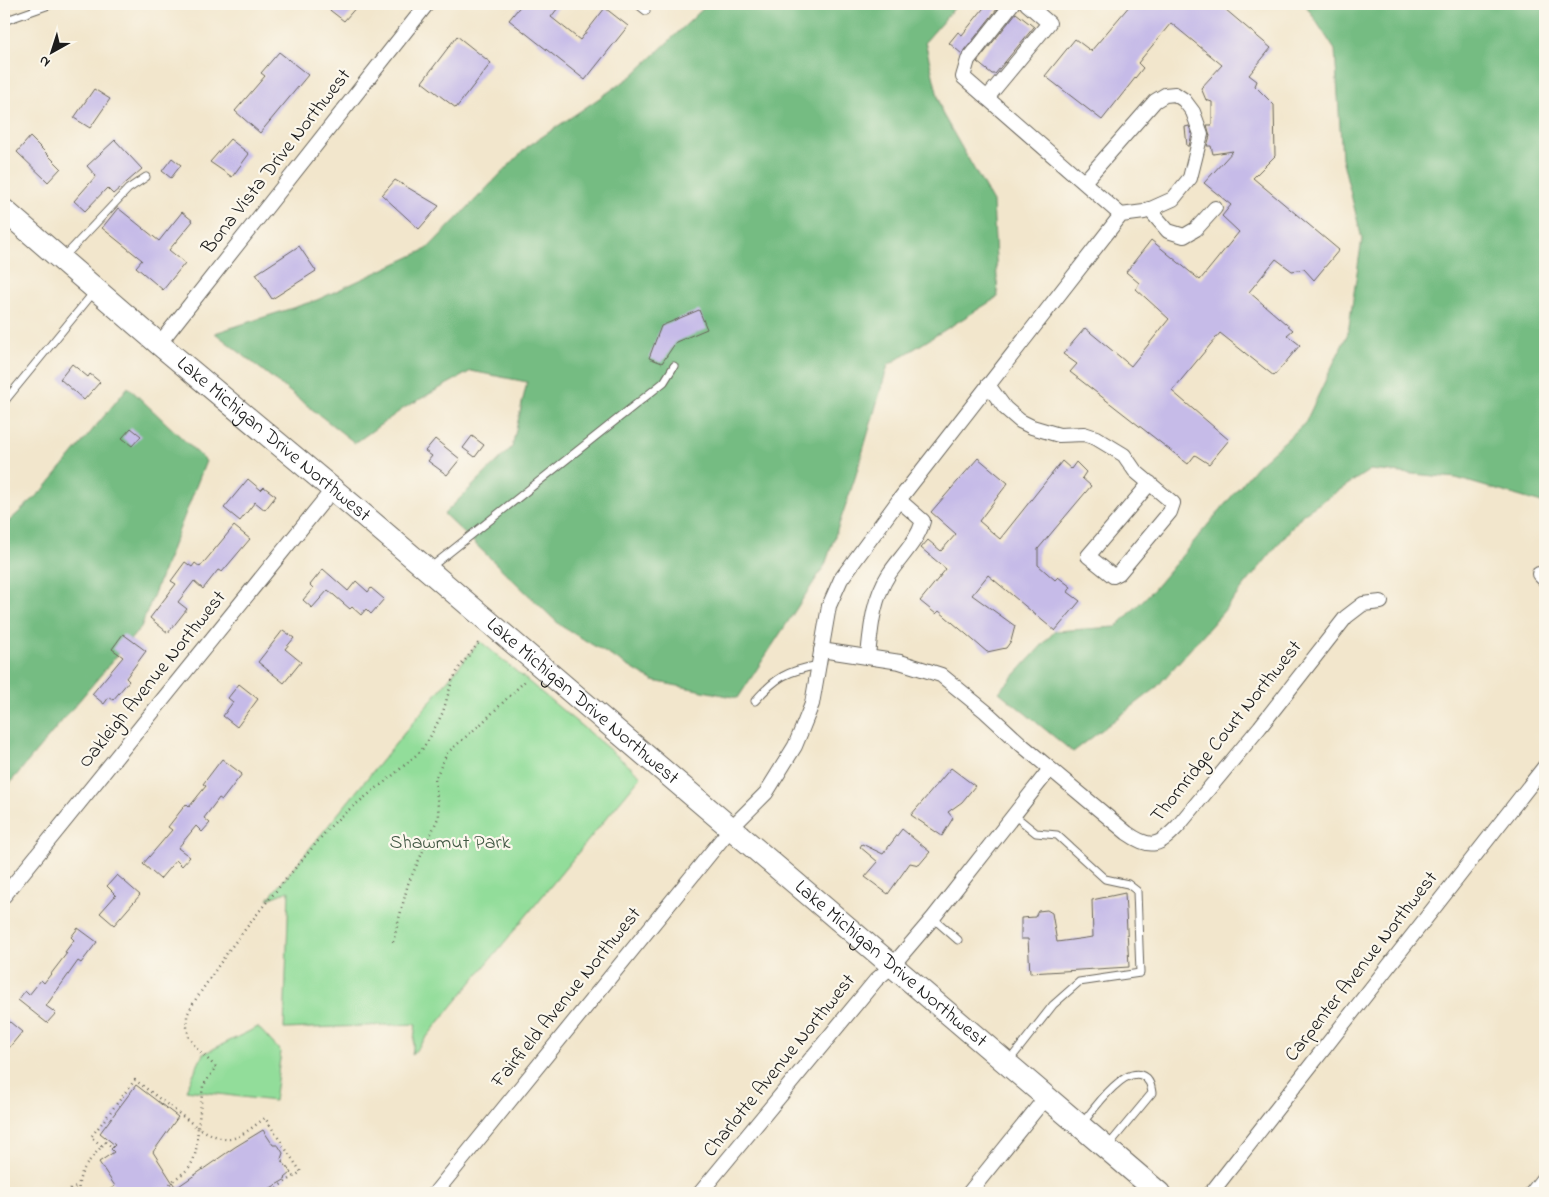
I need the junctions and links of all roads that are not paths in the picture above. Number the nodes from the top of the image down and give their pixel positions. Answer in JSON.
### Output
{"nodes":[{"id":1,"x":52,"y":4,"type":"edge"},
{"id":2,"x":427,"y":4,"type":"edge"},
{"id":3,"x":637,"y":4,"type":"edge"},
{"id":4,"x":1012,"y":4,"type":"edge"},
{"id":5,"x":1027,"y":4,"type":"edge"},
{"id":6,"x":646,"y":11,"type":"dead end"},
{"id":7,"x":4,"y":21,"type":"edge"},
{"id":8,"x":987,"y":98,"type":"junction"},
{"id":9,"x":146,"y":177,"type":"dead end"},
{"id":10,"x":1084,"y":182,"type":"junction"},
{"id":11,"x":1216,"y":208,"type":"dead end"},
{"id":12,"x":1150,"y":209,"type":"junction"},
{"id":13,"x":4,"y":210,"type":"edge"},
{"id":14,"x":1122,"y":215,"type":"junction"},
{"id":15,"x":61,"y":260,"type":"junction"},
{"id":16,"x":96,"y":290,"type":"junction"},
{"id":17,"x":159,"y":344,"type":"junction"},
{"id":18,"x":674,"y":366,"type":"dead end"},
{"id":19,"x":988,"y":385,"type":"junction"},
{"id":20,"x":4,"y":402,"type":"edge"},
{"id":21,"x":1150,"y":483,"type":"junction"},
{"id":22,"x":333,"y":489,"type":"junction"},
{"id":23,"x":899,"y":500,"type":"junction"},
{"id":24,"x":428,"y":570,"type":"junction"},
{"id":25,"x":1381,"y":602,"type":"dead end"},
{"id":26,"x":821,"y":650,"type":"junction"},
{"id":27,"x":868,"y":656,"type":"junction"},
{"id":28,"x":818,"y":665,"type":"junction"},
{"id":29,"x":755,"y":701,"type":"dead end"},
{"id":30,"x":1545,"y":766,"type":"edge"},
{"id":31,"x":1050,"y":768,"type":"junction"},
{"id":32,"x":1014,"y":815,"type":"junction"},
{"id":33,"x":731,"y":828,"type":"junction"},
{"id":34,"x":4,"y":896,"type":"edge"},
{"id":35,"x":933,"y":918,"type":"junction"},
{"id":36,"x":958,"y":940,"type":"dead end"},
{"id":37,"x":892,"y":966,"type":"junction"},
{"id":38,"x":1007,"y":1063,"type":"junction"},
{"id":39,"x":1046,"y":1097,"type":"junction"},
{"id":40,"x":1080,"y":1126,"type":"junction"},
{"id":41,"x":1106,"y":1148,"type":"junction"},
{"id":42,"x":1545,"y":1176,"type":"edge"},
{"id":43,"x":435,"y":1193,"type":"edge"},
{"id":44,"x":700,"y":1193,"type":"edge"},
{"id":45,"x":970,"y":1193,"type":"edge"},
{"id":46,"x":1159,"y":1193,"type":"edge"},
{"id":47,"x":1211,"y":1193,"type":"edge"},
{"id":48,"x":1532,"y":1193,"type":"edge"}],
"edges":[{"from":1,"to":7,"type":"lane"},
{"from":2,"to":17,"type":"street","name":"Bona Vista Drive Northwest"},
{"from":3,"to":6,"type":"lane"},
{"from":4,"to":8,"type":"street"},
{"from":5,"to":8,"type":"street"},
{"from":8,"to":10,"type":"street"},
{"from":9,"to":15,"type":"lane"},
{"from":10,"to":12,"type":"street"},
{"from":10,"to":14,"type":"street"},
{"from":11,"to":12,"type":"street"},
{"from":12,"to":14,"type":"street"},
{"from":13,"to":15,"type":"highway","name":"Lake Michigan Drive Northwest"},
{"from":14,"to":19,"type":"street","name":"Fairfield Avenue Northwest"},
{"from":15,"to":16,"type":"highway","name":"Lake Michigan Drive Northwest"},
{"from":16,"to":17,"type":"highway","name":"Lake Michigan Drive Northwest"},
{"from":16,"to":20,"type":"lane"},
{"from":17,"to":22,"type":"highway","name":"Lake Michigan Drive Northwest"},
{"from":18,"to":24,"type":"lane"},
{"from":19,"to":21,"type":"street"},
{"from":19,"to":23,"type":"street","name":"Fairfield Avenue Northwest"},
{"from":21,"to":21,"type":"street"},
{"from":22,"to":24,"type":"highway","name":"Lake Michigan Drive Northwest"},
{"from":22,"to":34,"type":"street","name":"Oakleigh Avenue Northwest"},
{"from":23,"to":26,"type":"street","name":"Fairfield Avenue Northwest"},
{"from":23,"to":27,"type":"street"},
{"from":24,"to":33,"type":"highway","name":"Lake Michigan Drive Northwest"},
{"from":25,"to":31,"type":"street","name":"Thornridge Court Northwest"},
{"from":26,"to":27,"type":"street","name":"Thornridge Court Northwest"},
{"from":26,"to":28,"type":"street","name":"Fairfield Avenue Northwest"},
{"from":27,"to":31,"type":"street","name":"Thornridge Court Northwest"},
{"from":28,"to":29,"type":"lane"},
{"from":28,"to":33,"type":"street","name":"Fairfield Avenue Northwest"},
{"from":30,"to":47,"type":"street","name":"Carpenter Avenue Northwest"},
{"from":31,"to":32,"type":"street","name":"Charlotte Avenue Northwest"},
{"from":32,"to":35,"type":"street","name":"Charlotte Avenue Northwest"},
{"from":32,"to":38,"type":"lane"},
{"from":33,"to":37,"type":"highway","name":"Lake Michigan Drive Northwest"},
{"from":33,"to":43,"type":"street","name":"Fairfield Avenue Northwest"},
{"from":35,"to":36,"type":"lane"},
{"from":35,"to":37,"type":"street","name":"Charlotte Avenue Northwest"},
{"from":37,"to":38,"type":"highway","name":"Lake Michigan Drive Northwest"},
{"from":37,"to":44,"type":"street","name":"Charlotte Avenue Northwest"},
{"from":38,"to":39,"type":"highway","name":"Lake Michigan Drive Northwest"},
{"from":39,"to":40,"type":"highway","name":"Lake Michigan Drive Northwest"},
{"from":39,"to":45,"type":"street"},
{"from":40,"to":41,"type":"highway","name":"Lake Michigan Drive Northwest"},
{"from":40,"to":41,"type":"lane"},
{"from":41,"to":46,"type":"highway","name":"Lake Michigan Drive Northwest"},
{"from":42,"to":48,"type":"street"}]}
